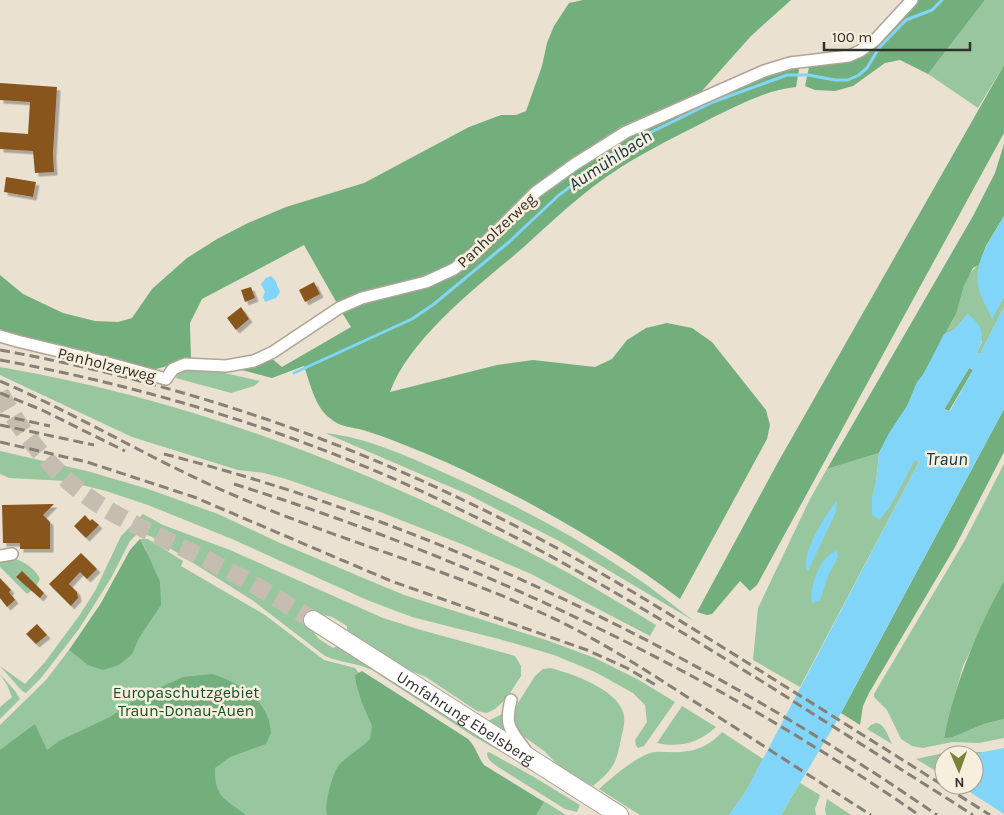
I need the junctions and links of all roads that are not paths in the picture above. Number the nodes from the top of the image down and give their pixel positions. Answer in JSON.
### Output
{"nodes":[{"id":1,"x":912,"y":0,"type":"edge"},
{"id":2,"x":0,"y":336,"type":"edge"},
{"id":3,"x":12,"y":554,"type":"dead end"},
{"id":4,"x":0,"y":556,"type":"edge"},
{"id":5,"x":313,"y":620,"type":"tunnel mouth"},
{"id":6,"x":511,"y":700,"type":"dead end"},
{"id":7,"x":531,"y":759,"type":"junction"},
{"id":8,"x":619,"y":815,"type":"edge"}],
"edges":[{"from":1,"to":2,"type":"street","name":"Panholzerweg"},
{"from":3,"to":4,"type":"street"},
{"from":5,"to":7,"type":"main road","name":"Umfahrung Ebelsberg"},
{"from":6,"to":7,"type":"street"},
{"from":7,"to":8,"type":"main road","name":"Umfahrung Ebelsberg"}]}
